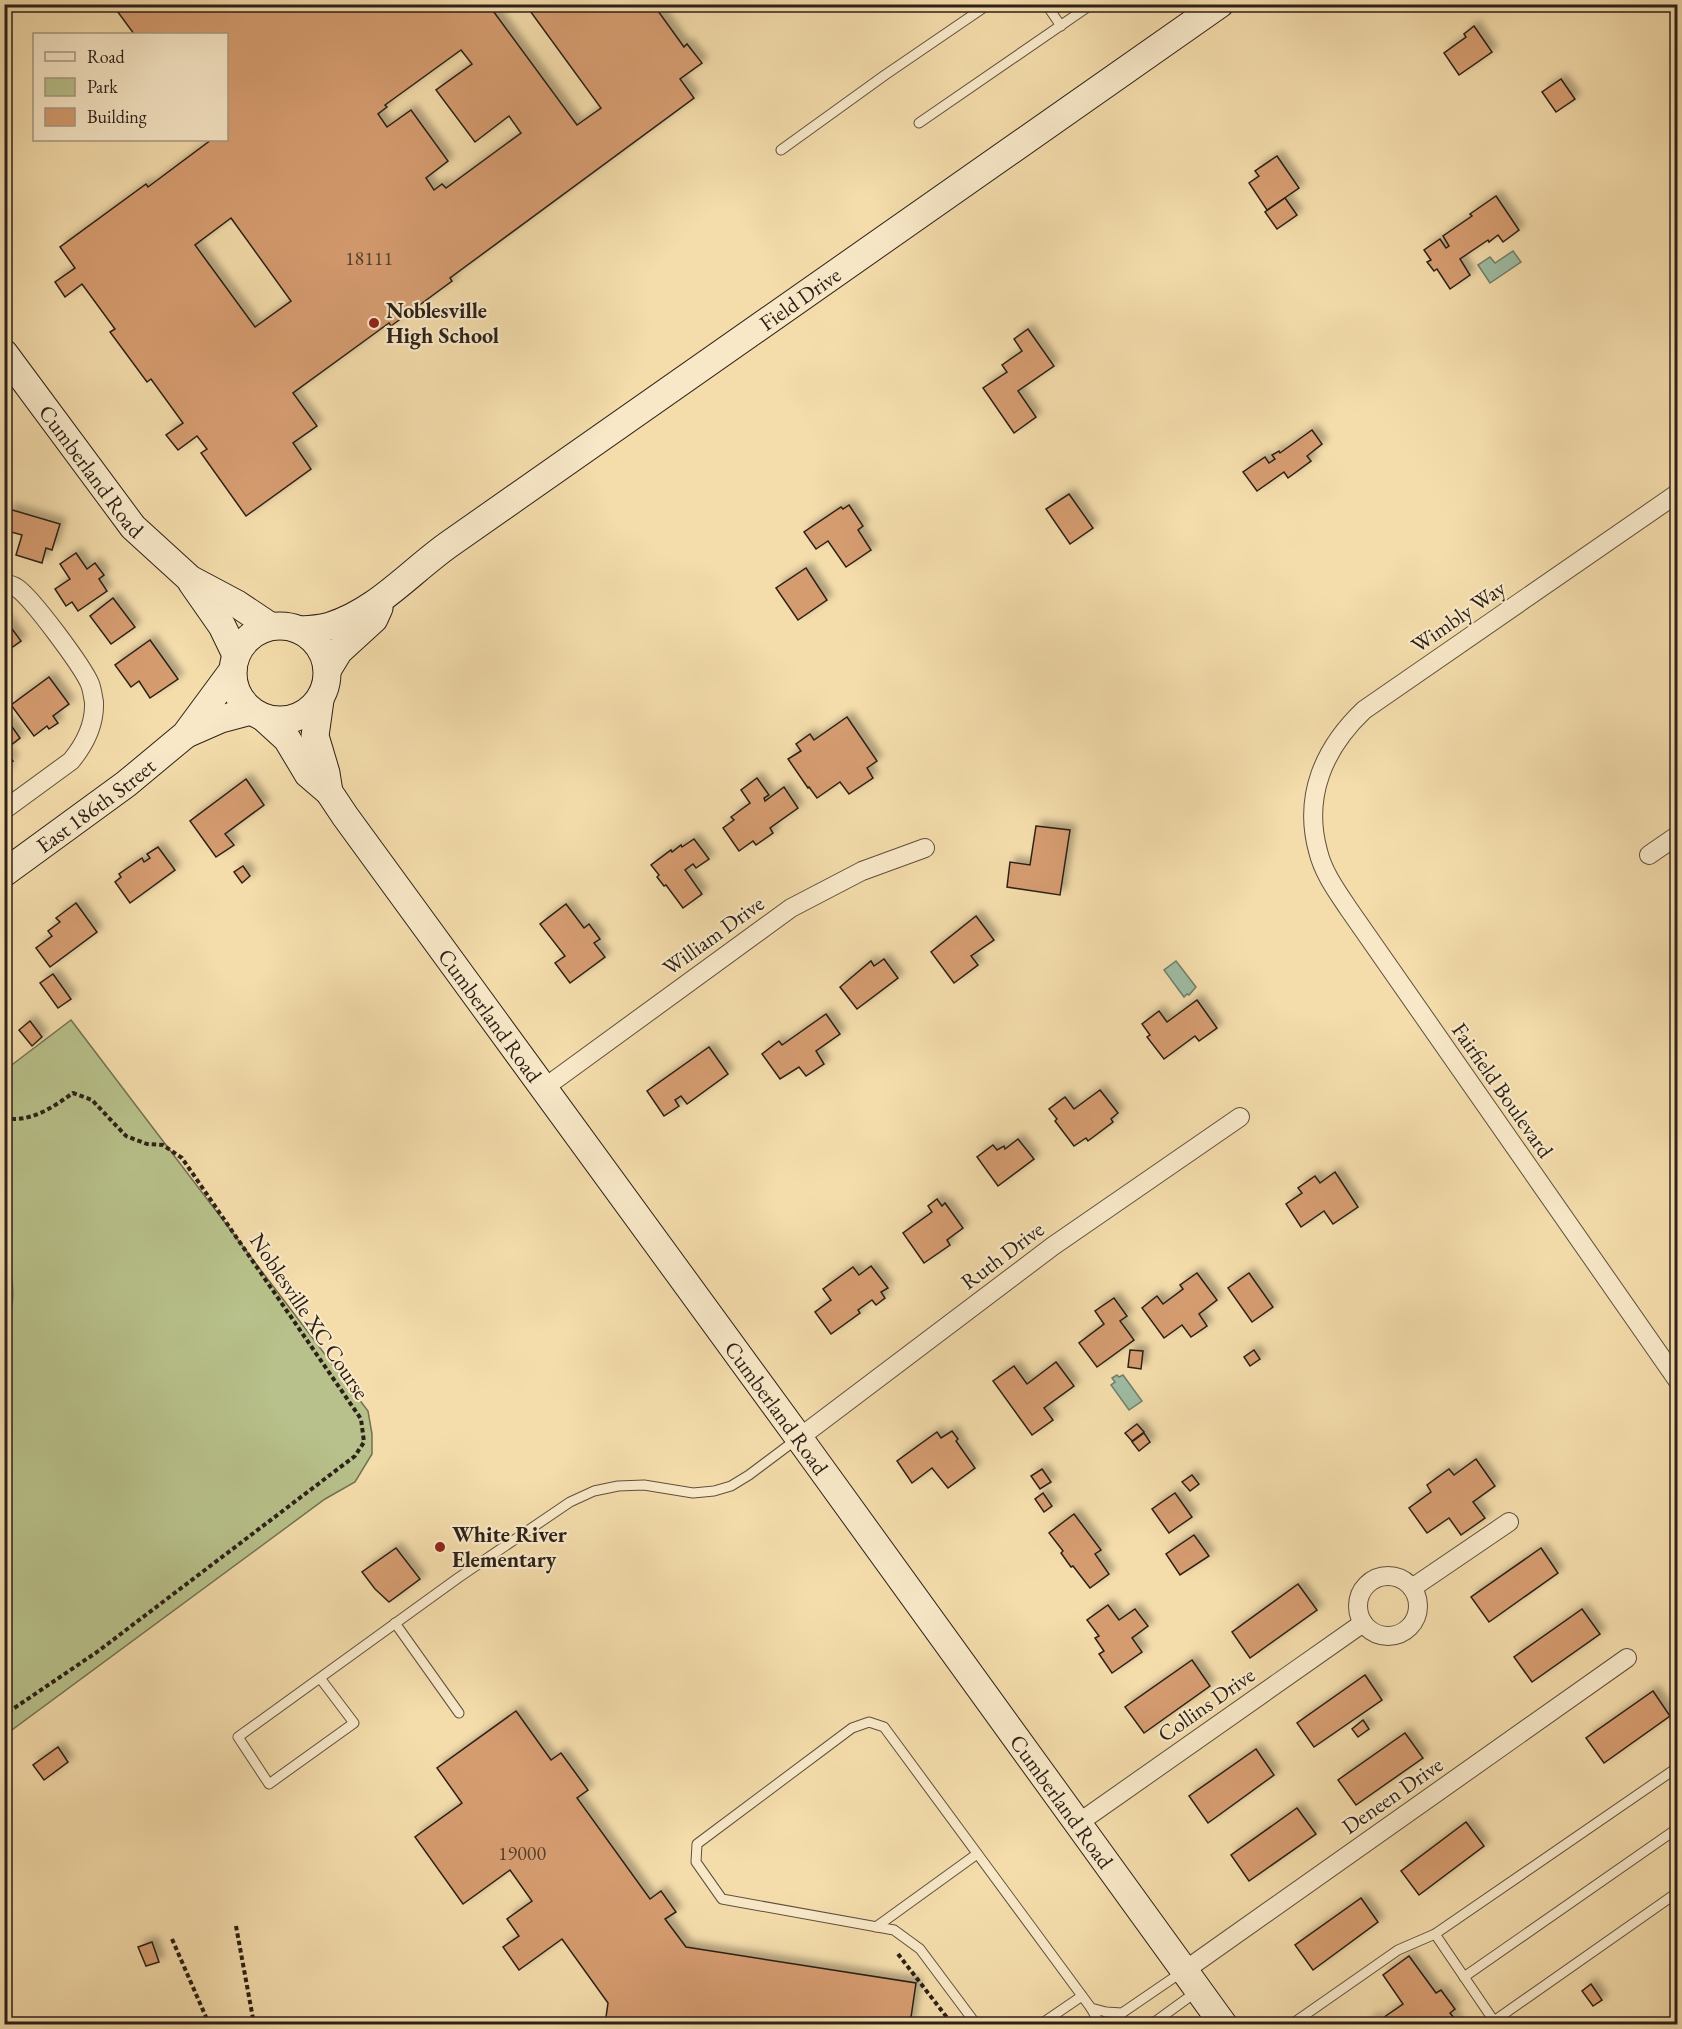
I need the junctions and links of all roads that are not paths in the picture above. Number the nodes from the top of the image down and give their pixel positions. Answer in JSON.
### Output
{"nodes":[{"id":1,"x":989,"y":4,"type":"edge"},
{"id":2,"x":1046,"y":4,"type":"edge"},
{"id":3,"x":1092,"y":4,"type":"edge"},
{"id":4,"x":1220,"y":4,"type":"edge"},
{"id":5,"x":1061,"y":26,"type":"junction"},
{"id":6,"x":919,"y":123,"type":"dead end"},
{"id":7,"x":781,"y":150,"type":"dead end"},
{"id":8,"x":4,"y":353,"type":"edge"},
{"id":9,"x":1677,"y":493,"type":"edge"},
{"id":10,"x":190,"y":579,"type":"junction"},
{"id":11,"x":4,"y":583,"type":"edge"},
{"id":12,"x":383,"y":598,"type":"junction"},
{"id":13,"x":270,"y":626,"type":"junction"},
{"id":14,"x":302,"y":630,"type":"junction"},
{"id":15,"x":234,"y":663,"type":"junction"},
{"id":16,"x":328,"y":669,"type":"junction"},
{"id":17,"x":320,"y":700,"type":"junction"},
{"id":18,"x":258,"y":714,"type":"junction"},
{"id":19,"x":185,"y":735,"type":"junction"},
{"id":20,"x":329,"y":792,"type":"junction"},
{"id":21,"x":4,"y":810,"type":"edge"},
{"id":22,"x":1314,"y":815,"type":"joint"},
{"id":23,"x":1677,"y":835,"type":"edge"},
{"id":24,"x":925,"y":848,"type":"dead end"},
{"id":25,"x":1649,"y":855,"type":"dead end"},
{"id":26,"x":4,"y":873,"type":"edge"},
{"id":27,"x":544,"y":1088,"type":"junction"},
{"id":28,"x":1240,"y":1117,"type":"dead end"},
{"id":29,"x":1677,"y":1381,"type":"edge"},
{"id":30,"x":799,"y":1438,"type":"junction"},
{"id":31,"x":1509,"y":1522,"type":"dead end"},
{"id":32,"x":1412,"y":1588,"type":"junction"},
{"id":33,"x":395,"y":1623,"type":"junction"},
{"id":34,"x":1363,"y":1623,"type":"junction"},
{"id":35,"x":1627,"y":1658,"type":"dead end"},
{"id":36,"x":320,"y":1678,"type":"junction"},
{"id":37,"x":459,"y":1713,"type":"dead end"},
{"id":38,"x":1677,"y":1767,"type":"edge"},
{"id":39,"x":1077,"y":1824,"type":"junction"},
{"id":40,"x":1677,"y":1828,"type":"edge"},
{"id":41,"x":977,"y":1854,"type":"junction"},
{"id":42,"x":1677,"y":1892,"type":"edge"},
{"id":43,"x":876,"y":1927,"type":"junction"},
{"id":44,"x":1435,"y":1934,"type":"junction"},
{"id":45,"x":1464,"y":1977,"type":"junction"},
{"id":46,"x":1191,"y":1980,"type":"junction"},
{"id":47,"x":1082,"y":1996,"type":"junction"},
{"id":48,"x":1091,"y":2008,"type":"junction"},
{"id":49,"x":976,"y":2025,"type":"edge"},
{"id":50,"x":1041,"y":2025,"type":"edge"},
{"id":51,"x":1100,"y":2025,"type":"edge"},
{"id":52,"x":1152,"y":2025,"type":"edge"},
{"id":53,"x":1223,"y":2025,"type":"edge"},
{"id":54,"x":1292,"y":2025,"type":"edge"}],
"edges":[{"from":1,"to":7,"type":"lane"},
{"from":2,"to":5,"type":"lane"},
{"from":3,"to":5,"type":"lane"},
{"from":4,"to":12,"type":"street","name":"Field Drive"},
{"from":5,"to":6,"type":"lane"},
{"from":8,"to":10,"type":"street","name":"Cumberland Road"},
{"from":9,"to":22,"type":"street","name":"Wimbly Way"},
{"from":10,"to":13,"type":"street","name":"Cumberland Road"},
{"from":10,"to":15,"type":"street","name":"Cumberland Road"},
{"from":11,"to":21,"type":"street"},
{"from":12,"to":14,"type":"street"},
{"from":12,"to":16,"type":"street"},
{"from":13,"to":14,"type":"street"},
{"from":13,"to":15,"type":"street"},
{"from":14,"to":16,"type":"street"},
{"from":15,"to":18,"type":"street"},
{"from":15,"to":19,"type":"street","name":"East 186th Street"},
{"from":16,"to":17,"type":"street"},
{"from":17,"to":18,"type":"street"},
{"from":17,"to":20,"type":"street","name":"Cumberland Road"},
{"from":18,"to":19,"type":"street","name":"East 186th Street"},
{"from":18,"to":20,"type":"street","name":"Cumberland Road"},
{"from":19,"to":26,"type":"street","name":"East 186th Street"},
{"from":20,"to":27,"type":"street","name":"Cumberland Road"},
{"from":22,"to":29,"type":"street","name":"Fairfield Boulevard"},
{"from":23,"to":25,"type":"street"},
{"from":24,"to":27,"type":"street","name":"William Drive"},
{"from":27,"to":30,"type":"street","name":"Cumberland Road"},
{"from":28,"to":30,"type":"street","name":"Ruth Drive"},
{"from":30,"to":33,"type":"lane"},
{"from":30,"to":39,"type":"street","name":"Cumberland Road"},
{"from":31,"to":32,"type":"street"},
{"from":32,"to":34,"type":"street"},
{"from":32,"to":34,"type":"street"},
{"from":33,"to":36,"type":"lane"},
{"from":33,"to":37,"type":"lane"},
{"from":34,"to":39,"type":"street","name":"Collins Drive"},
{"from":35,"to":46,"type":"street","name":"Deneen Drive"},
{"from":36,"to":36,"type":"lane"},
{"from":38,"to":44,"type":"lane"},
{"from":39,"to":46,"type":"street","name":"Cumberland Road"},
{"from":40,"to":45,"type":"lane"},
{"from":41,"to":43,"type":"lane"},
{"from":41,"to":43,"type":"lane"},
{"from":41,"to":47,"type":"lane"},
{"from":42,"to":45,"type":"lane"},
{"from":43,"to":49,"type":"lane"},
{"from":44,"to":45,"type":"lane"},
{"from":44,"to":54,"type":"lane"},
{"from":46,"to":48,"type":"lane"},
{"from":46,"to":52,"type":"lane"},
{"from":46,"to":53,"type":"street","name":"Cumberland Road"},
{"from":47,"to":48,"type":"lane"},
{"from":47,"to":50,"type":"lane"},
{"from":48,"to":51,"type":"lane"}]}
